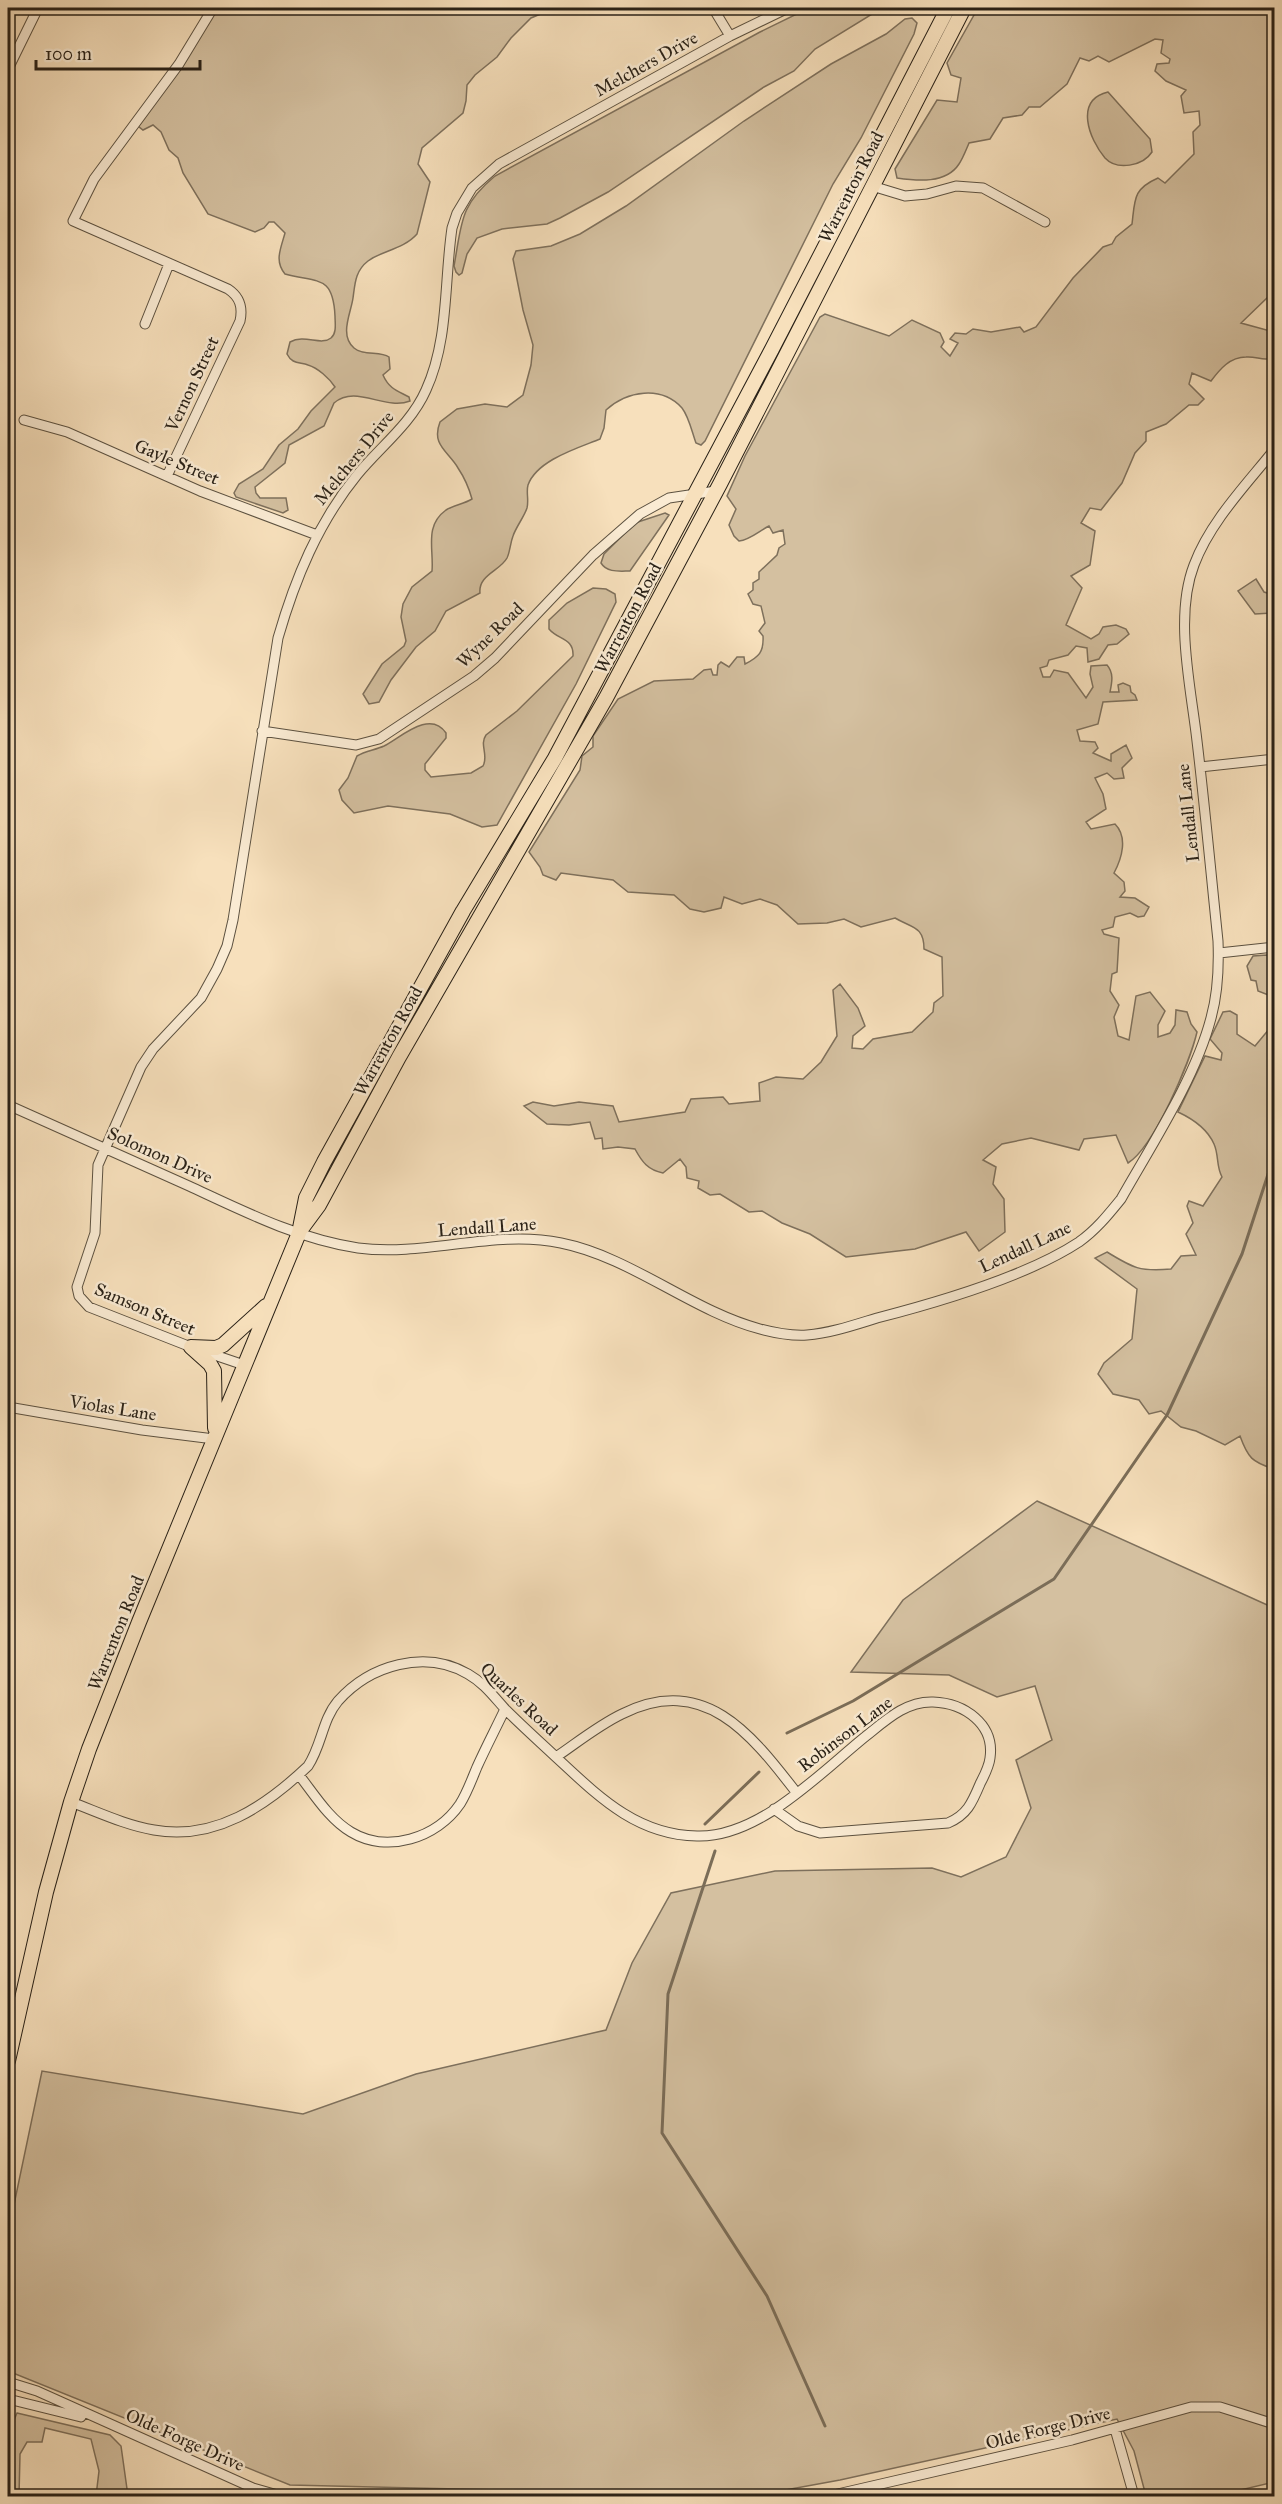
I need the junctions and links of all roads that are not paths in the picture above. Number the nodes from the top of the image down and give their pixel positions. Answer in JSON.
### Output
{"nodes":[{"id":1,"x":38,"y":8,"type":"edge"},
{"id":2,"x":213,"y":8,"type":"edge"},
{"id":3,"x":713,"y":8,"type":"edge"},
{"id":4,"x":788,"y":8,"type":"edge"},
{"id":5,"x":948,"y":8,"type":"edge"},
{"id":6,"x":964,"y":8,"type":"edge"},
{"id":7,"x":730,"y":36,"type":"junction"},
{"id":8,"x":8,"y":69,"type":"edge"},
{"id":9,"x":872,"y":186,"type":"junction"},
{"id":10,"x":1046,"y":222,"type":"dead end"},
{"id":11,"x":169,"y":264,"type":"junction"},
{"id":12,"x":145,"y":324,"type":"dead end"},
{"id":13,"x":24,"y":420,"type":"dead end"},
{"id":14,"x":1275,"y":450,"type":"edge"},
{"id":15,"x":167,"y":476,"type":"junction"},
{"id":16,"x":716,"y":491,"type":"junction"},
{"id":17,"x":695,"y":493,"type":"junction"},
{"id":18,"x":316,"y":535,"type":"junction"},
{"id":19,"x":262,"y":731,"type":"junction"},
{"id":20,"x":1275,"y":759,"type":"edge"},
{"id":21,"x":1200,"y":767,"type":"junction"},
{"id":22,"x":1275,"y":947,"type":"edge"},
{"id":23,"x":1219,"y":953,"type":"junction"},
{"id":24,"x":8,"y":1105,"type":"edge"},
{"id":25,"x":106,"y":1148,"type":"junction"},
{"id":26,"x":299,"y":1233,"type":"junction"},
{"id":27,"x":270,"y":1302,"type":"junction"},
{"id":28,"x":191,"y":1347,"type":"junction"},
{"id":29,"x":244,"y":1365,"type":"junction"},
{"id":30,"x":8,"y":1407,"type":"edge"},
{"id":31,"x":215,"y":1437,"type":"junction"},
{"id":32,"x":505,"y":1709,"type":"junction"},
{"id":33,"x":556,"y":1757,"type":"junction"},
{"id":34,"x":299,"y":1775,"type":"junction"},
{"id":35,"x":796,"y":1792,"type":"junction"},
{"id":36,"x":71,"y":1802,"type":"junction"},
{"id":37,"x":774,"y":1809,"type":"junction"},
{"id":38,"x":8,"y":2061,"type":"edge"},
{"id":39,"x":8,"y":2382,"type":"edge"},
{"id":40,"x":8,"y":2399,"type":"edge"},
{"id":41,"x":1275,"y":2424,"type":"edge"},
{"id":42,"x":109,"y":2425,"type":"junction"},
{"id":43,"x":1115,"y":2429,"type":"junction"},
{"id":44,"x":264,"y":2494,"type":"edge"},
{"id":45,"x":281,"y":2496,"type":"edge"},
{"id":46,"x":828,"y":2496,"type":"edge"},
{"id":47,"x":1134,"y":2496,"type":"edge"}],
"edges":[{"from":1,"to":8,"type":"street"},
{"from":2,"to":11,"type":"street"},
{"from":3,"to":7,"type":"street"},
{"from":4,"to":7,"type":"street","name":"Melchers Drive"},
{"from":5,"to":17,"type":"main road","name":"Warrenton Road"},
{"from":6,"to":9,"type":"main road","name":"Warrenton Road"},
{"from":7,"to":18,"type":"street","name":"Melchers Drive"},
{"from":9,"to":10,"type":"street"},
{"from":9,"to":16,"type":"main road","name":"Warrenton Road"},
{"from":11,"to":12,"type":"street"},
{"from":11,"to":15,"type":"street","name":"Vernon Street"},
{"from":13,"to":15,"type":"street","name":"Gayle Street"},
{"from":14,"to":21,"type":"street","name":"Lendall Lane"},
{"from":15,"to":18,"type":"street","name":"Gayle Street"},
{"from":16,"to":17,"type":"street","name":"Wyne Road"},
{"from":16,"to":26,"type":"main road","name":"Warrenton Road"},
{"from":17,"to":19,"type":"street","name":"Wyne Road"},
{"from":17,"to":26,"type":"main road","name":"Warrenton Road"},
{"from":18,"to":19,"type":"street","name":"Melchers Drive"},
{"from":19,"to":25,"type":"street","name":"Melchers Drive"},
{"from":20,"to":21,"type":"street"},
{"from":21,"to":23,"type":"street","name":"Lendall Lane"},
{"from":22,"to":23,"type":"street"},
{"from":23,"to":26,"type":"street","name":"Lendall Lane"},
{"from":24,"to":25,"type":"street","name":"Solomon Drive"},
{"from":25,"to":26,"type":"street","name":"Solomon Drive"},
{"from":25,"to":28,"type":"street","name":"Samson Street"},
{"from":26,"to":27,"type":"main road","name":"Warrenton Road"},
{"from":27,"to":28,"type":"main road"},
{"from":27,"to":29,"type":"main road","name":"Warrenton Road"},
{"from":28,"to":29,"type":"street","name":"Samson Street"},
{"from":28,"to":31,"type":"main road"},
{"from":29,"to":31,"type":"main road","name":"Warrenton Road"},
{"from":30,"to":31,"type":"street","name":"Violas Lane"},
{"from":31,"to":36,"type":"main road","name":"Warrenton Road"},
{"from":32,"to":33,"type":"street","name":"Quarles Road"},
{"from":32,"to":34,"type":"street","name":"Quarles Road"},
{"from":32,"to":34,"type":"street"},
{"from":33,"to":35,"type":"street","name":"Robinson Lane"},
{"from":33,"to":37,"type":"street","name":"Quarles Road"},
{"from":34,"to":36,"type":"street","name":"Quarles Road"},
{"from":35,"to":37,"type":"street","name":"Quarles Road"},
{"from":35,"to":37,"type":"street","name":"Robinson Lane"},
{"from":36,"to":38,"type":"main road","name":"Warrenton Road"},
{"from":39,"to":42,"type":"street","name":"Olde Forge Drive"},
{"from":40,"to":42,"type":"street","name":"Olde Forge Drive"},
{"from":41,"to":43,"type":"street","name":"Olde Forge Drive"},
{"from":42,"to":44,"type":"street","name":"Olde Forge Drive"},
{"from":43,"to":46,"type":"street","name":"Olde Forge Drive"},
{"from":43,"to":47,"type":"street"},
{"from":44,"to":45,"type":"street","name":"Olde Forge Drive"}]}
